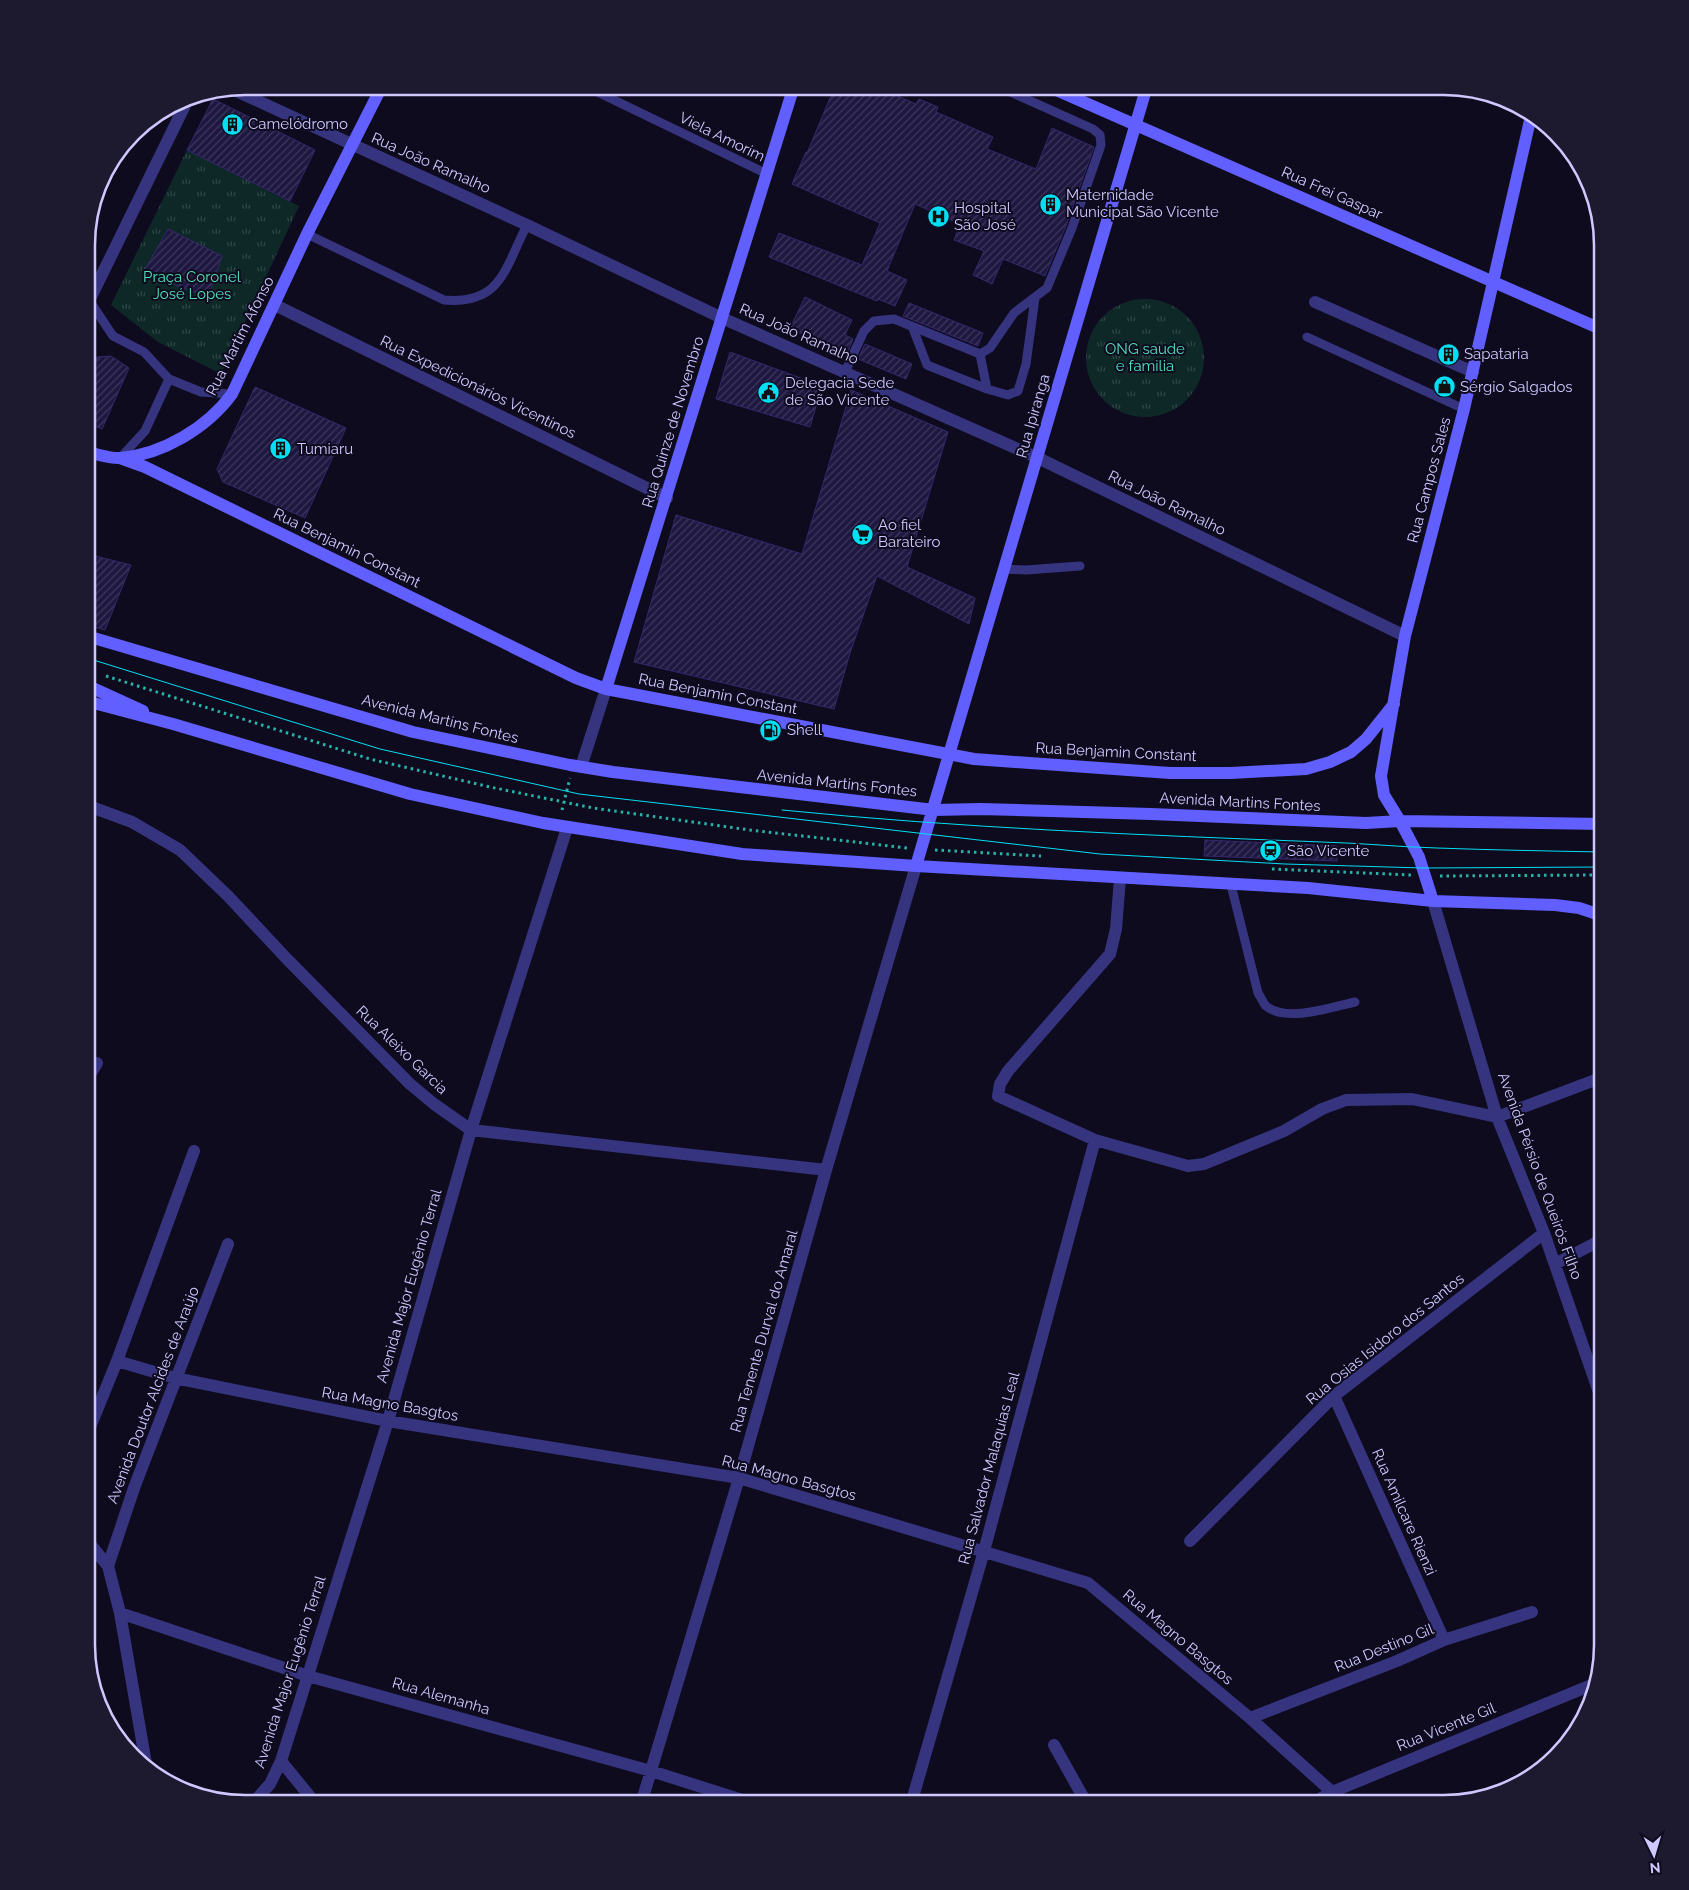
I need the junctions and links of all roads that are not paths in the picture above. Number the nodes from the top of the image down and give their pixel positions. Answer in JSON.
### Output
{"nodes":[{"id":1,"x":245,"y":95,"type":"edge"},
{"id":2,"x":377,"y":95,"type":"edge"},
{"id":3,"x":604,"y":95,"type":"edge"},
{"id":4,"x":791,"y":95,"type":"edge"},
{"id":5,"x":1018,"y":95,"type":"edge"},
{"id":6,"x":1068,"y":95,"type":"edge"},
{"id":7,"x":1145,"y":95,"type":"edge"},
{"id":8,"x":183,"y":108,"type":"edge"},
{"id":9,"x":1530,"y":122,"type":"edge"},
{"id":10,"x":1136,"y":125,"type":"junction"},
{"id":11,"x":352,"y":145,"type":"junction"},
{"id":12,"x":767,"y":174,"type":"junction"},
{"id":13,"x":527,"y":225,"type":"junction"},
{"id":14,"x":307,"y":234,"type":"junction"},
{"id":15,"x":1493,"y":282,"type":"junction"},
{"id":16,"x":95,"y":289,"type":"edge"},
{"id":17,"x":1034,"y":298,"type":"junction"},
{"id":18,"x":1315,"y":302,"type":"dead end"},
{"id":19,"x":275,"y":305,"type":"junction"},
{"id":20,"x":95,"y":312,"type":"edge"},
{"id":21,"x":722,"y":318,"type":"junction"},
{"id":22,"x":912,"y":326,"type":"junction"},
{"id":23,"x":1594,"y":326,"type":"edge"},
{"id":24,"x":1307,"y":337,"type":"dead end"},
{"id":25,"x":980,"y":354,"type":"junction"},
{"id":26,"x":845,"y":372,"type":"junction"},
{"id":27,"x":1473,"y":372,"type":"junction"},
{"id":28,"x":169,"y":379,"type":"junction"},
{"id":29,"x":987,"y":389,"type":"junction"},
{"id":30,"x":232,"y":394,"type":"junction"},
{"id":31,"x":1464,"y":409,"type":"junction"},
{"id":32,"x":95,"y":454,"type":"edge"},
{"id":33,"x":120,"y":458,"type":"junction"},
{"id":34,"x":1038,"y":458,"type":"junction"},
{"id":35,"x":666,"y":498,"type":"junction"},
{"id":36,"x":1080,"y":566,"type":"dead end"},
{"id":37,"x":1004,"y":569,"type":"junction"},
{"id":38,"x":1405,"y":636,"type":"junction"},
{"id":39,"x":95,"y":639,"type":"edge"},
{"id":40,"x":95,"y":689,"type":"edge"},
{"id":41,"x":606,"y":689,"type":"junction"},
{"id":42,"x":1394,"y":704,"type":"junction"},
{"id":43,"x":95,"y":707,"type":"edge"},
{"id":44,"x":172,"y":724,"type":"junction"},
{"id":45,"x":950,"y":755,"type":"junction"},
{"id":46,"x":579,"y":772,"type":"junction"},
{"id":47,"x":95,"y":808,"type":"edge"},
{"id":48,"x":934,"y":810,"type":"junction"},
{"id":49,"x":1400,"y":821,"type":"junction"},
{"id":50,"x":1594,"y":824,"type":"edge"},
{"id":51,"x":567,"y":828,"type":"junction"},
{"id":52,"x":916,"y":866,"type":"junction"},
{"id":53,"x":1120,"y":878,"type":"junction"},
{"id":54,"x":1230,"y":885,"type":"junction"},
{"id":55,"x":1434,"y":901,"type":"junction"},
{"id":56,"x":1594,"y":913,"type":"edge"},
{"id":57,"x":1355,"y":1002,"type":"dead end"},
{"id":58,"x":97,"y":1062,"type":"dead end"},
{"id":59,"x":95,"y":1065,"type":"edge"},
{"id":60,"x":1594,"y":1080,"type":"edge"},
{"id":61,"x":1498,"y":1117,"type":"junction"},
{"id":62,"x":471,"y":1130,"type":"junction"},
{"id":63,"x":1095,"y":1140,"type":"junction"},
{"id":64,"x":194,"y":1151,"type":"dead end"},
{"id":65,"x":826,"y":1170,"type":"junction"},
{"id":66,"x":1544,"y":1233,"type":"junction"},
{"id":67,"x":228,"y":1244,"type":"dead end"},
{"id":68,"x":1594,"y":1244,"type":"edge"},
{"id":69,"x":1555,"y":1264,"type":"junction"},
{"id":70,"x":117,"y":1361,"type":"junction"},
{"id":71,"x":175,"y":1378,"type":"junction"},
{"id":72,"x":1594,"y":1378,"type":"edge"},
{"id":73,"x":1334,"y":1396,"type":"junction"},
{"id":74,"x":95,"y":1415,"type":"edge"},
{"id":75,"x":388,"y":1421,"type":"junction"},
{"id":76,"x":739,"y":1478,"type":"junction"},
{"id":77,"x":1190,"y":1541,"type":"dead end"},
{"id":78,"x":95,"y":1550,"type":"edge"},
{"id":79,"x":984,"y":1550,"type":"junction"},
{"id":80,"x":108,"y":1566,"type":"junction"},
{"id":81,"x":1532,"y":1612,"type":"dead end"},
{"id":82,"x":120,"y":1613,"type":"junction"},
{"id":83,"x":1444,"y":1640,"type":"junction"},
{"id":84,"x":308,"y":1676,"type":"junction"},
{"id":85,"x":1588,"y":1686,"type":"edge"},
{"id":86,"x":1250,"y":1718,"type":"junction"},
{"id":87,"x":1054,"y":1745,"type":"dead end"},
{"id":88,"x":145,"y":1757,"type":"edge"},
{"id":89,"x":281,"y":1762,"type":"junction"},
{"id":90,"x":651,"y":1771,"type":"junction"},
{"id":91,"x":1332,"y":1792,"type":"junction"},
{"id":92,"x":260,"y":1795,"type":"edge"},
{"id":93,"x":308,"y":1795,"type":"edge"},
{"id":94,"x":644,"y":1795,"type":"edge"},
{"id":95,"x":727,"y":1795,"type":"edge"},
{"id":96,"x":914,"y":1795,"type":"edge"},
{"id":97,"x":1082,"y":1795,"type":"edge"},
{"id":98,"x":1327,"y":1795,"type":"edge"},
{"id":99,"x":1334,"y":1795,"type":"edge"}],
"edges":[{"from":1,"to":11,"type":"street","name":"Rua João Ramalho"},
{"from":2,"to":11,"type":"main road","name":"Rua Martim Afonso"},
{"from":3,"to":12,"type":"lane","name":"Viela Amorim"},
{"from":4,"to":12,"type":"main road","name":"Rua Quinze de Novembro"},
{"from":5,"to":17,"type":"lane"},
{"from":6,"to":10,"type":"main road","name":"Rua Frei Gaspar"},
{"from":7,"to":10,"type":"main road","name":"Rua Ipiranga"},
{"from":8,"to":16,"type":"street"},
{"from":9,"to":15,"type":"main road","name":"Rua Campos Sales"},
{"from":10,"to":15,"type":"main road","name":"Rua Frei Gaspar"},
{"from":10,"to":34,"type":"main road","name":"Rua Ipiranga"},
{"from":11,"to":13,"type":"street","name":"Rua João Ramalho"},
{"from":11,"to":14,"type":"main road","name":"Rua Martim Afonso"},
{"from":12,"to":21,"type":"main road","name":"Rua Quinze de Novembro"},
{"from":13,"to":14,"type":"lane"},
{"from":13,"to":21,"type":"street","name":"Rua João Ramalho"},
{"from":14,"to":19,"type":"main road","name":"Rua Martim Afonso"},
{"from":15,"to":23,"type":"main road","name":"Rua Frei Gaspar"},
{"from":15,"to":27,"type":"main road","name":"Rua Campos Sales"},
{"from":17,"to":25,"type":"lane"},
{"from":17,"to":29,"type":"lane"},
{"from":18,"to":27,"type":"street"},
{"from":19,"to":30,"type":"main road","name":"Rua Martim Afonso"},
{"from":19,"to":35,"type":"street","name":"Rua Expedicionários Vicentinos"},
{"from":20,"to":28,"type":"lane"},
{"from":21,"to":26,"type":"street","name":"Rua João Ramalho"},
{"from":21,"to":35,"type":"main road","name":"Rua Quinze de Novembro"},
{"from":22,"to":25,"type":"lane"},
{"from":22,"to":26,"type":"lane"},
{"from":22,"to":29,"type":"lane"},
{"from":24,"to":31,"type":"lane"},
{"from":25,"to":29,"type":"lane"},
{"from":26,"to":34,"type":"street","name":"Rua João Ramalho"},
{"from":27,"to":31,"type":"main road","name":"Rua Campos Sales"},
{"from":28,"to":30,"type":"lane"},
{"from":28,"to":33,"type":"lane"},
{"from":30,"to":33,"type":"main road","name":"Rua Martim Afonso"},
{"from":31,"to":38,"type":"main road","name":"Rua Campos Sales"},
{"from":32,"to":33,"type":"main road","name":"Rua Martim Afonso"},
{"from":33,"to":41,"type":"main road","name":"Rua Benjamin Constant"},
{"from":34,"to":37,"type":"main road","name":"Rua Ipiranga"},
{"from":34,"to":38,"type":"street","name":"Rua João Ramalho"},
{"from":35,"to":41,"type":"main road","name":"Rua Quinze de Novembro"},
{"from":36,"to":37,"type":"lane"},
{"from":37,"to":45,"type":"main road","name":"Rua Ipiranga"},
{"from":38,"to":42,"type":"main road","name":"Rua Campos Sales"},
{"from":39,"to":46,"type":"main road","name":"Avenida Martins Fontes"},
{"from":40,"to":44,"type":"main road"},
{"from":41,"to":45,"type":"main road","name":"Rua Benjamin Constant"},
{"from":41,"to":46,"type":"street","name":"Rua Quinze de Novembro"},
{"from":42,"to":45,"type":"main road","name":"Rua Benjamin Constant"},
{"from":42,"to":49,"type":"main road","name":"Rua Campos Sales"},
{"from":43,"to":44,"type":"main road"},
{"from":44,"to":51,"type":"main road"},
{"from":45,"to":48,"type":"main road"},
{"from":46,"to":48,"type":"main road","name":"Avenida Martins Fontes"},
{"from":47,"to":62,"type":"street","name":"Rua Aleixo Garcia"},
{"from":48,"to":49,"type":"main road","name":"Avenida Martins Fontes"},
{"from":48,"to":52,"type":"main road"},
{"from":49,"to":50,"type":"main road","name":"Avenida Martins Fontes"},
{"from":49,"to":55,"type":"main road","name":"Rua Campos Sales"},
{"from":51,"to":52,"type":"main road"},
{"from":51,"to":62,"type":"street","name":"Avenida Major Eugênio Terral"},
{"from":52,"to":53,"type":"main road"},
{"from":52,"to":65,"type":"street","name":"Rua Tenente Durval do Amaral"},
{"from":53,"to":54,"type":"main road"},
{"from":53,"to":63,"type":"street"},
{"from":54,"to":55,"type":"main road"},
{"from":54,"to":57,"type":"lane"},
{"from":55,"to":56,"type":"main road"},
{"from":55,"to":61,"type":"street","name":"Avenida Pérsio de Queirós Filho"},
{"from":58,"to":59,"type":"street"},
{"from":60,"to":61,"type":"street"},
{"from":61,"to":63,"type":"street"},
{"from":61,"to":66,"type":"street","name":"Avenida Pérsio de Queirós Filho"},
{"from":62,"to":65,"type":"street","name":"Rua Aleixo Garcia"},
{"from":62,"to":75,"type":"street","name":"Avenida Major Eugênio Terral"},
{"from":63,"to":79,"type":"street","name":"Rua Salvador Malaquias Leal"},
{"from":64,"to":70,"type":"street"},
{"from":65,"to":76,"type":"street","name":"Rua Tenente Durval do Amaral"},
{"from":66,"to":69,"type":"street","name":"Avenida Pérsio de Queirós Filho"},
{"from":66,"to":73,"type":"street","name":"Rua Osias Isidoro dos Santos"},
{"from":67,"to":71,"type":"street","name":"Avenida Doutor Alcides de Araújo"},
{"from":68,"to":69,"type":"street"},
{"from":69,"to":72,"type":"street","name":"Avenida Pérsio de Queirós Filho"},
{"from":70,"to":71,"type":"street","name":"Rua Magno Basgtos"},
{"from":70,"to":74,"type":"street"},
{"from":71,"to":75,"type":"street","name":"Rua Magno Basgtos"},
{"from":71,"to":80,"type":"street","name":"Avenida Doutor Alcides de Araújo"},
{"from":73,"to":77,"type":"street","name":"Rua Osias Isidoro dos Santos"},
{"from":73,"to":83,"type":"street","name":"Rua Amilcare Rienzi"},
{"from":75,"to":76,"type":"street","name":"Rua Magno Basgtos"},
{"from":75,"to":84,"type":"street","name":"Avenida Major Eugênio Terral"},
{"from":76,"to":79,"type":"street","name":"Rua Magno Basgtos"},
{"from":76,"to":90,"type":"street","name":"Rua Tenente Durval do Amaral"},
{"from":78,"to":80,"type":"street"},
{"from":79,"to":86,"type":"street","name":"Rua Magno Basgtos"},
{"from":79,"to":96,"type":"street","name":"Rua Salvador Malaquias Leal"},
{"from":80,"to":82,"type":"street"},
{"from":81,"to":83,"type":"street","name":"Rua Destino Gil"},
{"from":82,"to":84,"type":"street","name":"Rua Alemanha"},
{"from":82,"to":88,"type":"street"},
{"from":83,"to":86,"type":"street","name":"Rua Destino Gil"},
{"from":84,"to":89,"type":"street","name":"Avenida Major Eugênio Terral"},
{"from":84,"to":90,"type":"street","name":"Rua Alemanha"},
{"from":85,"to":91,"type":"street","name":"Rua Vicente Gil"},
{"from":86,"to":91,"type":"street","name":"Rua Magno Basgtos"},
{"from":87,"to":97,"type":"street"},
{"from":89,"to":92,"type":"street","name":"Avenida Major Eugênio Terral"},
{"from":89,"to":93,"type":"street"},
{"from":90,"to":94,"type":"street","name":"Rua Tenente Durval do Amaral"},
{"from":90,"to":95,"type":"street","name":"Rua Alemanha"},
{"from":91,"to":98,"type":"street","name":"Rua Vicente Gil"},
{"from":91,"to":99,"type":"street","name":"Rua Magno Basgtos"}]}
